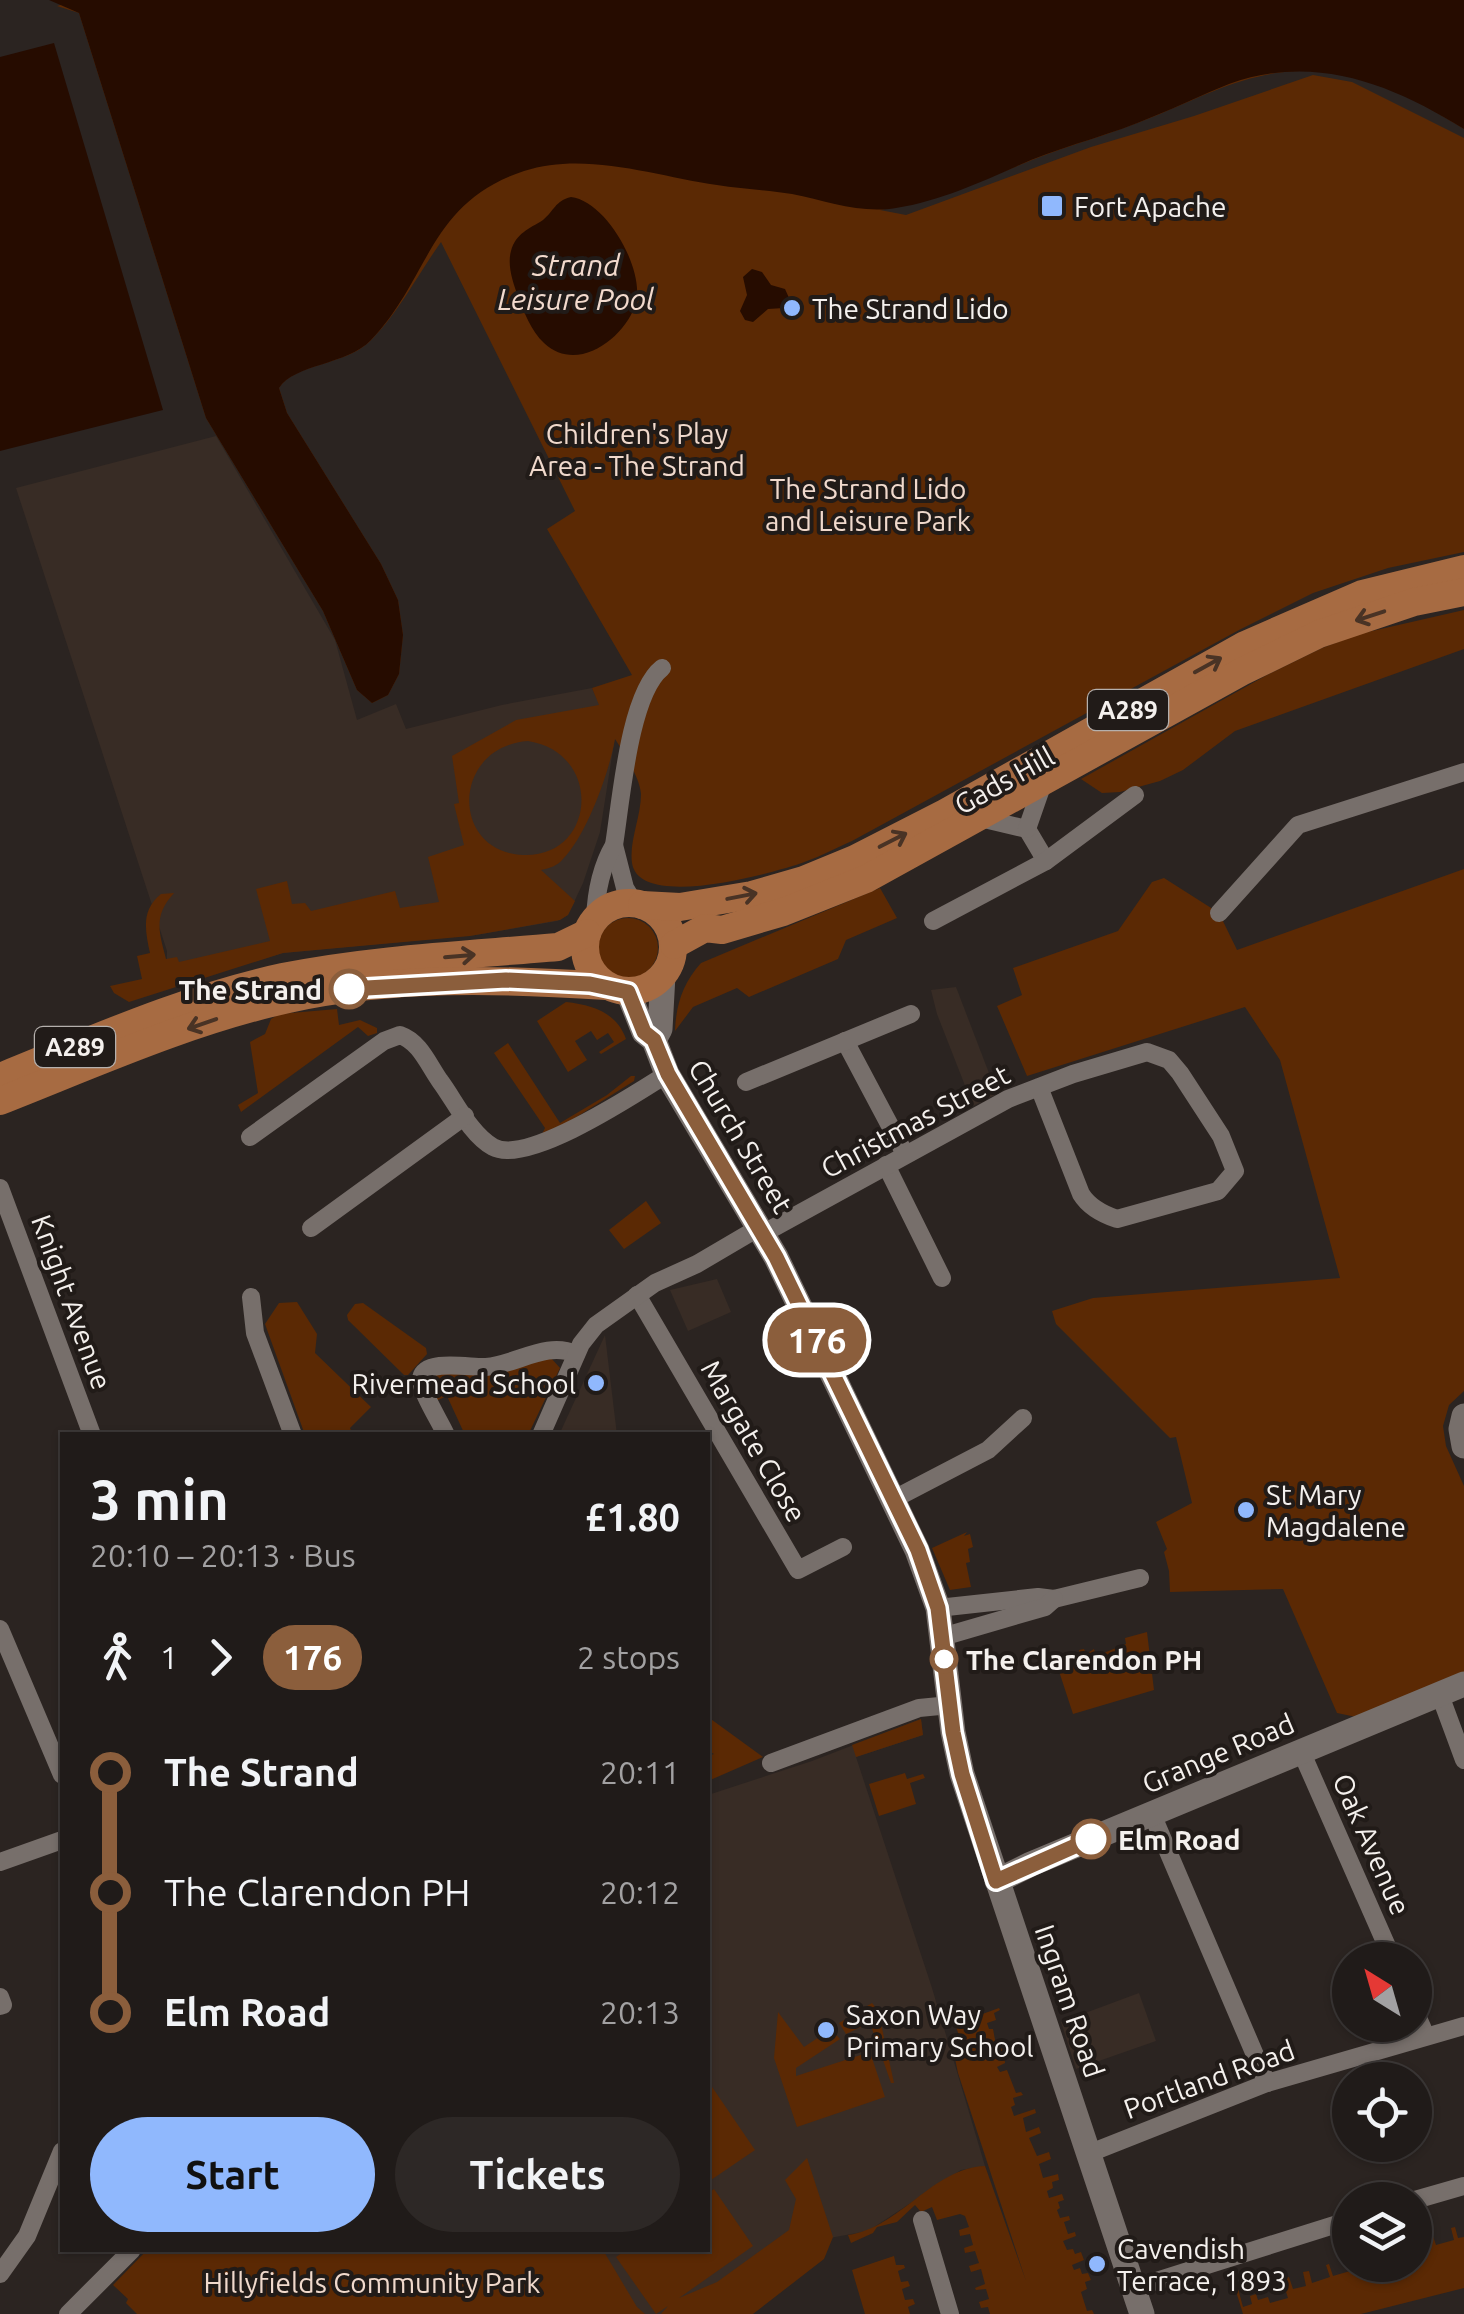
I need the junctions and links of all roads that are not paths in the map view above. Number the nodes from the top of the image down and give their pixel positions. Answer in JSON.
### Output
{"nodes":[{"id":1,"x":1464,"y":570,"type":"edge"},
{"id":2,"x":1464,"y":592,"type":"edge"},
{"id":3,"x":662,"y":668,"type":"dead end"},
{"id":4,"x":1464,"y":772,"type":"edge"},
{"id":5,"x":1043,"y":783,"type":"junction"},
{"id":6,"x":1134,"y":795,"type":"dead end"},
{"id":7,"x":980,"y":818,"type":"junction"},
{"id":8,"x":1027,"y":829,"type":"junction"},
{"id":9,"x":614,"y":845,"type":"junction"},
{"id":10,"x":1046,"y":861,"type":"junction"},
{"id":11,"x":638,"y":904,"type":"junction"},
{"id":12,"x":1219,"y":912,"type":"dead end"},
{"id":13,"x":932,"y":921,"type":"dead end"},
{"id":14,"x":591,"y":926,"type":"junction"},
{"id":15,"x":669,"y":961,"type":"junction"},
{"id":16,"x":617,"y":989,"type":"junction"},
{"id":17,"x":911,"y":1014,"type":"dead end"},
{"id":18,"x":654,"y":1040,"type":"junction"},
{"id":19,"x":845,"y":1041,"type":"junction"},
{"id":20,"x":668,"y":1074,"type":"junction"},
{"id":21,"x":0,"y":1077,"type":"edge"},
{"id":22,"x":746,"y":1082,"type":"dead end"},
{"id":23,"x":1039,"y":1087,"type":"junction"},
{"id":24,"x":0,"y":1100,"type":"edge"},
{"id":25,"x":465,"y":1116,"type":"junction"},
{"id":26,"x":250,"y":1137,"type":"dead end"},
{"id":27,"x":906,"y":1154,"type":"junction"},
{"id":28,"x":886,"y":1165,"type":"junction"},
{"id":29,"x":0,"y":1188,"type":"edge"},
{"id":30,"x":310,"y":1228,"type":"dead end"},
{"id":31,"x":762,"y":1230,"type":"junction"},
{"id":32,"x":942,"y":1278,"type":"dead end"},
{"id":33,"x":636,"y":1295,"type":"junction"},
{"id":34,"x":250,"y":1297,"type":"dead end"},
{"id":35,"x":576,"y":1354,"type":"junction"},
{"id":36,"x":1464,"y":1416,"type":"edge"},
{"id":37,"x":1023,"y":1418,"type":"dead end"},
{"id":38,"x":91,"y":1432,"type":"edge"},
{"id":39,"x":291,"y":1432,"type":"edge"},
{"id":40,"x":445,"y":1432,"type":"edge"},
{"id":41,"x":542,"y":1432,"type":"edge"},
{"id":42,"x":1464,"y":1446,"type":"edge"},
{"id":43,"x":892,"y":1500,"type":"junction"},
{"id":44,"x":843,"y":1547,"type":"dead end"},
{"id":45,"x":1140,"y":1578,"type":"dead end"},
{"id":46,"x":1054,"y":1599,"type":"junction"},
{"id":47,"x":938,"y":1608,"type":"junction"},
{"id":48,"x":0,"y":1629,"type":"edge"},
{"id":49,"x":942,"y":1637,"type":"junction"},
{"id":50,"x":1452,"y":1690,"type":"edge"},
{"id":51,"x":950,"y":1705,"type":"junction"},
{"id":52,"x":1301,"y":1751,"type":"junction"},
{"id":53,"x":1464,"y":1760,"type":"edge"},
{"id":54,"x":771,"y":1763,"type":"dead end"},
{"id":55,"x":60,"y":1770,"type":"edge"},
{"id":56,"x":1152,"y":1814,"type":"junction"},
{"id":57,"x":60,"y":1841,"type":"edge"},
{"id":58,"x":0,"y":1862,"type":"edge"},
{"id":59,"x":996,"y":1881,"type":"junction"},
{"id":60,"x":1385,"y":1942,"type":"edge"},
{"id":61,"x":1464,"y":2026,"type":"edge"},
{"id":62,"x":1432,"y":2034,"type":"edge"},
{"id":63,"x":1406,"y":2042,"type":"edge"},
{"id":64,"x":1267,"y":2083,"type":"junction"},
{"id":65,"x":1090,"y":2152,"type":"junction"},
{"id":66,"x":60,"y":2156,"type":"edge"},
{"id":67,"x":1464,"y":2186,"type":"edge"},
{"id":68,"x":1432,"y":2195,"type":"edge"},
{"id":69,"x":922,"y":2220,"type":"dead end"},
{"id":70,"x":1332,"y":2226,"type":"edge"},
{"id":71,"x":928,"y":2242,"type":"junction"},
{"id":72,"x":908,"y":2247,"type":"dead end"},
{"id":73,"x":130,"y":2252,"type":"edge"},
{"id":74,"x":0,"y":2274,"type":"edge"},
{"id":75,"x":1134,"y":2288,"type":"junction"},
{"id":76,"x":68,"y":2314,"type":"edge"},
{"id":77,"x":950,"y":2314,"type":"edge"},
{"id":78,"x":1142,"y":2314,"type":"edge"}],
"edges":[{"from":11,"to":1,"type":"main road","name":"Gads Hill","number":"A289","one_way":true},
{"from":2,"to":5,"type":"main road","name":"Gads Hill","number":"A289","one_way":true},
{"from":3,"to":9,"type":"street"},
{"from":4,"to":12,"type":"street"},
{"from":5,"to":7,"type":"main road","name":"Gads Hill","number":"A289"},
{"from":5,"to":8,"type":"street"},
{"from":6,"to":10,"type":"street"},
{"from":7,"to":8,"type":"street"},
{"from":7,"to":15,"type":"main road","name":"Gads Hill","number":"A289"},
{"from":8,"to":10,"type":"street"},
{"from":9,"to":11,"type":"street"},
{"from":9,"to":14,"type":"street"},
{"from":10,"to":13,"type":"street"},
{"from":11,"to":14,"type":"main road","number":"A289"},
{"from":11,"to":15,"type":"main road"},
{"from":14,"to":16,"type":"main road"},
{"from":21,"to":14,"type":"main road","number":"A289","one_way":true},
{"from":15,"to":16,"type":"main road","number":"A289"},
{"from":15,"to":18,"type":"street","name":"Church Street"},
{"from":16,"to":18,"type":"street","name":"Church Street"},
{"from":16,"to":24,"type":"main road","number":"A289","one_way":true},
{"from":17,"to":19,"type":"street"},
{"from":18,"to":20,"type":"street","name":"Church Street"},
{"from":19,"to":22,"type":"street"},
{"from":19,"to":27,"type":"street"},
{"from":20,"to":25,"type":"street"},
{"from":20,"to":31,"type":"street","name":"Church Street"},
{"from":23,"to":23,"type":"street","name":"Christmas Street"},
{"from":23,"to":27,"type":"street","name":"Christmas Street"},
{"from":25,"to":26,"type":"street"},
{"from":25,"to":30,"type":"street"},
{"from":27,"to":28,"type":"street","name":"Christmas Street"},
{"from":28,"to":31,"type":"street","name":"Christmas Street"},
{"from":28,"to":32,"type":"street"},
{"from":29,"to":38,"type":"street","name":"Knight Avenue"},
{"from":31,"to":33,"type":"street","name":"Christmas Street"},
{"from":31,"to":43,"type":"street","name":"Church Street"},
{"from":33,"to":35,"type":"street","name":"Christmas Street"},
{"from":33,"to":44,"type":"street","name":"Margate Close"},
{"from":34,"to":39,"type":"street"},
{"from":35,"to":40,"type":"street"},
{"from":35,"to":41,"type":"street","name":"Christmas Street"},
{"from":36,"to":42,"type":"street"},
{"from":37,"to":43,"type":"street"},
{"from":43,"to":47,"type":"street","name":"Church Street"},
{"from":45,"to":46,"type":"street"},
{"from":46,"to":47,"type":"street"},
{"from":46,"to":49,"type":"street"},
{"from":47,"to":49,"type":"street","name":"Church Street"},
{"from":48,"to":55,"type":"street"},
{"from":49,"to":51,"type":"street","name":"Church Street"},
{"from":50,"to":52,"type":"street","name":"Grange Road"},
{"from":50,"to":53,"type":"street"},
{"from":51,"to":54,"type":"street"},
{"from":51,"to":59,"type":"street","name":"Ingram Road"},
{"from":52,"to":56,"type":"street","name":"Grange Road"},
{"from":52,"to":60,"type":"street","name":"Oak Avenue"},
{"from":56,"to":59,"type":"street","name":"Grange Road"},
{"from":56,"to":64,"type":"street"},
{"from":57,"to":58,"type":"street"},
{"from":59,"to":65,"type":"street","name":"Ingram Road"},
{"from":61,"to":62,"type":"street","name":"Portland Road"},
{"from":63,"to":64,"type":"street","name":"Portland Road"},
{"from":64,"to":65,"type":"street","name":"Portland Road"},
{"from":65,"to":75,"type":"street","name":"Ingram Road"},
{"from":66,"to":74,"type":"street"},
{"from":67,"to":68,"type":"street"},
{"from":69,"to":71,"type":"street"},
{"from":70,"to":75,"type":"street"},
{"from":71,"to":72,"type":"street"},
{"from":71,"to":77,"type":"street"},
{"from":73,"to":76,"type":"street"},
{"from":75,"to":78,"type":"street","name":"Ingram Road"}]}
